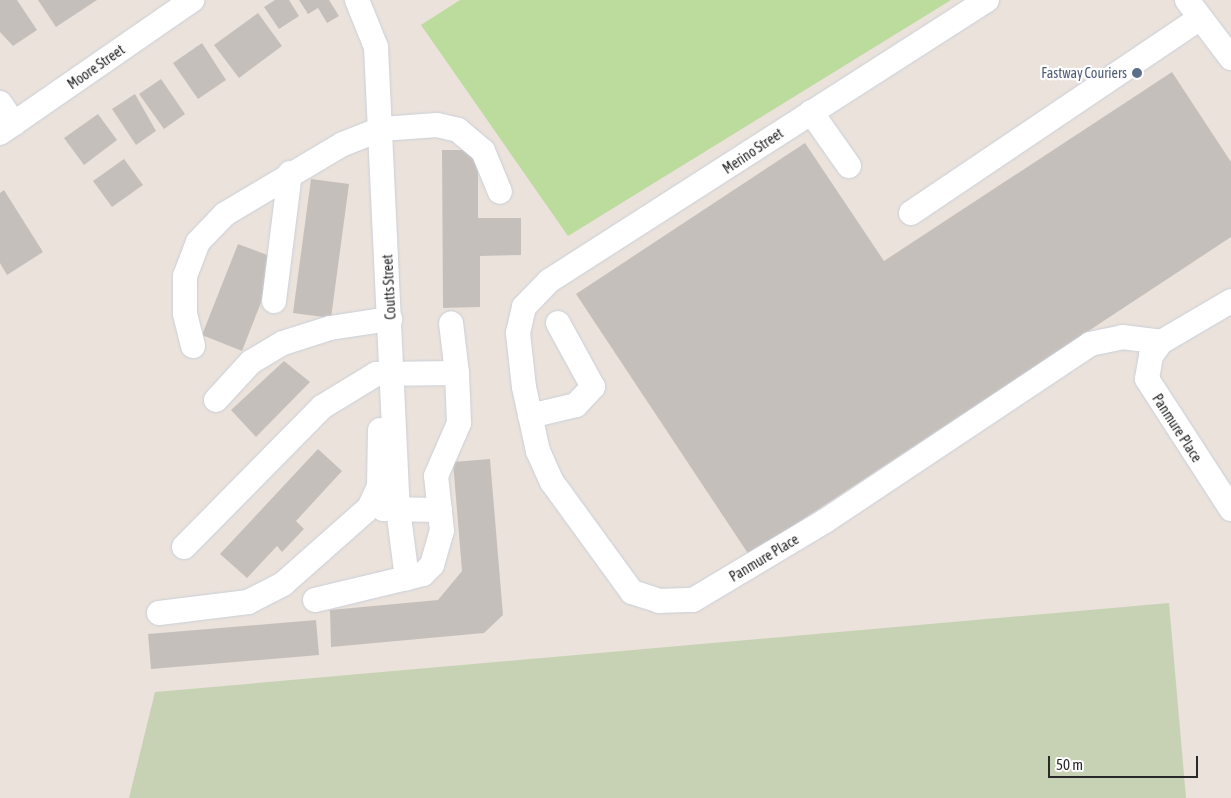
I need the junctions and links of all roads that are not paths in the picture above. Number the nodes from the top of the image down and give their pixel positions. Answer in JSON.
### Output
{"nodes":[{"id":1,"x":192,"y":0,"type":"edge"},
{"id":2,"x":357,"y":0,"type":"edge"},
{"id":3,"x":987,"y":0,"type":"edge"},
{"id":4,"x":1193,"y":10,"type":"edge"},
{"id":5,"x":1231,"y":58,"type":"edge"},
{"id":6,"x":0,"y":103,"type":"edge"},
{"id":7,"x":810,"y":112,"type":"junction"},
{"id":8,"x":7,"y":129,"type":"edge"},
{"id":9,"x":381,"y":129,"type":"junction"},
{"id":10,"x":849,"y":166,"type":"dead end"},
{"id":11,"x":290,"y":173,"type":"junction"},
{"id":12,"x":500,"y":192,"type":"dead end"},
{"id":13,"x":912,"y":213,"type":"dead end"},
{"id":14,"x":274,"y":301,"type":"dead end"},
{"id":15,"x":1231,"y":301,"type":"edge"},
{"id":16,"x":524,"y":307,"type":"joint"},
{"id":17,"x":390,"y":319,"type":"junction"},
{"id":18,"x":451,"y":323,"type":"dead end"},
{"id":19,"x":558,"y":323,"type":"dead end"},
{"id":20,"x":1161,"y":342,"type":"junction"},
{"id":21,"x":194,"y":346,"type":"dead end"},
{"id":22,"x":384,"y":373,"type":"junction"},
{"id":23,"x":457,"y":373,"type":"junction"},
{"id":24,"x":216,"y":400,"type":"dead end"},
{"id":25,"x":530,"y":416,"type":"junction"},
{"id":26,"x":369,"y":508,"type":"junction"},
{"id":27,"x":398,"y":509,"type":"junction"},
{"id":28,"x":1231,"y":509,"type":"edge"},
{"id":29,"x":440,"y":510,"type":"junction"},
{"id":30,"x":184,"y":547,"type":"dead end"},
{"id":31,"x":406,"y":578,"type":"junction"},
{"id":32,"x":315,"y":600,"type":"dead end"},
{"id":33,"x":159,"y":613,"type":"dead end"}],
"edges":[{"from":1,"to":8,"type":"street","name":"Moore Street"},
{"from":2,"to":9,"type":"street","name":"Coutts Street"},
{"from":3,"to":7,"type":"street","name":"Merino Street"},
{"from":4,"to":5,"type":"street"},
{"from":4,"to":13,"type":"street"},
{"from":6,"to":8,"type":"street"},
{"from":7,"to":10,"type":"street"},
{"from":7,"to":16,"type":"street","name":"Merino Street"},
{"from":9,"to":11,"type":"street"},
{"from":9,"to":12,"type":"street"},
{"from":9,"to":17,"type":"street","name":"Coutts Street"},
{"from":11,"to":14,"type":"street"},
{"from":11,"to":21,"type":"street"},
{"from":15,"to":20,"type":"street"},
{"from":16,"to":25,"type":"street","name":"Panmure Place"},
{"from":17,"to":22,"type":"street","name":"Coutts Street"},
{"from":17,"to":24,"type":"street"},
{"from":18,"to":23,"type":"street"},
{"from":19,"to":25,"type":"street"},
{"from":20,"to":25,"type":"street","name":"Panmure Place"},
{"from":20,"to":28,"type":"street","name":"Panmure Place"},
{"from":22,"to":23,"type":"street"},
{"from":22,"to":26,"type":"street"},
{"from":22,"to":27,"type":"street","name":"Coutts Street"},
{"from":22,"to":30,"type":"street"},
{"from":23,"to":29,"type":"street"},
{"from":26,"to":27,"type":"street"},
{"from":26,"to":33,"type":"street"},
{"from":27,"to":29,"type":"street"},
{"from":27,"to":31,"type":"street","name":"Coutts Street"},
{"from":29,"to":31,"type":"street"},
{"from":31,"to":32,"type":"street"}]}
